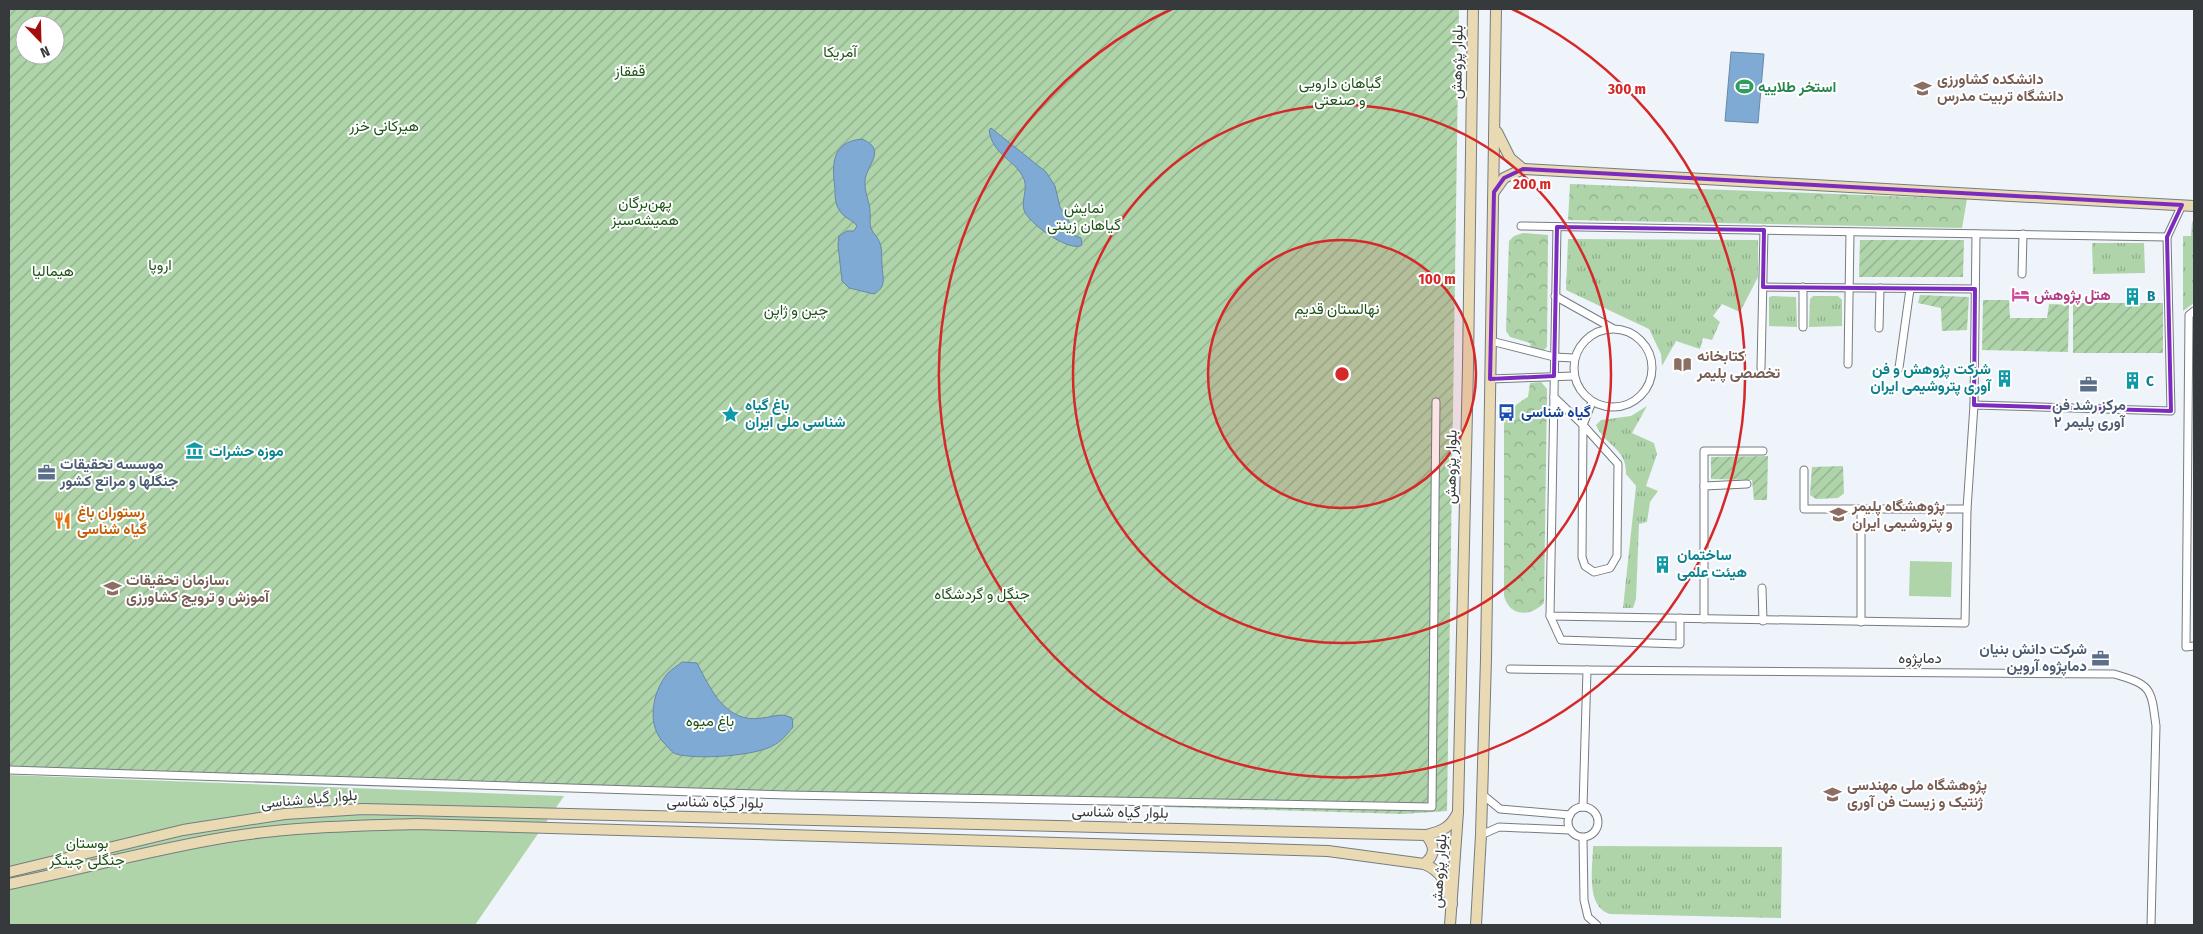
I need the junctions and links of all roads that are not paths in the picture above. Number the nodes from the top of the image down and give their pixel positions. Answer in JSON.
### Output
{"nodes":[{"id":1,"x":1473,"y":9,"type":"edge"},
{"id":2,"x":1496,"y":9,"type":"edge"},
{"id":3,"x":1495,"y":127,"type":"junction"},
{"id":4,"x":1523,"y":170,"type":"junction"},
{"id":5,"x":1494,"y":192,"type":"junction"},
{"id":6,"x":2182,"y":205,"type":"junction"},
{"id":7,"x":2194,"y":206,"type":"edge"},
{"id":8,"x":1521,"y":226,"type":"dead end"},
{"id":9,"x":1557,"y":227,"type":"junction"},
{"id":10,"x":1764,"y":230,"type":"junction"},
{"id":11,"x":1850,"y":232,"type":"junction"},
{"id":12,"x":1976,"y":234,"type":"junction"},
{"id":13,"x":2023,"y":234,"type":"junction"},
{"id":14,"x":2166,"y":236,"type":"junction"},
{"id":15,"x":2022,"y":274,"type":"dead end"},
{"id":16,"x":1763,"y":287,"type":"junction"},
{"id":17,"x":1803,"y":287,"type":"junction"},
{"id":18,"x":1849,"y":288,"type":"junction"},
{"id":19,"x":1880,"y":288,"type":"junction"},
{"id":20,"x":1910,"y":289,"type":"junction"},
{"id":21,"x":1975,"y":289,"type":"junction"},
{"id":22,"x":1555,"y":296,"type":"junction"},
{"id":23,"x":2194,"y":311,"type":"edge"},
{"id":24,"x":1803,"y":327,"type":"dead end"},
{"id":25,"x":1612,"y":328,"type":"junction"},
{"id":26,"x":1879,"y":328,"type":"dead end"},
{"id":27,"x":1491,"y":342,"type":"junction"},
{"id":28,"x":1554,"y":357,"type":"junction"},
{"id":29,"x":1574,"y":358,"type":"junction"},
{"id":30,"x":1848,"y":364,"type":"dead end"},
{"id":31,"x":1761,"y":368,"type":"dead end"},
{"id":32,"x":1899,"y":368,"type":"dead end"},
{"id":33,"x":1554,"y":376,"type":"junction"},
{"id":34,"x":1574,"y":376,"type":"junction"},
{"id":35,"x":1490,"y":379,"type":"junction"},
{"id":36,"x":1554,"y":397,"type":"junction"},
{"id":37,"x":1436,"y":402,"type":"dead end"},
{"id":38,"x":1592,"y":402,"type":"junction"},
{"id":39,"x":1974,"y":405,"type":"junction"},
{"id":40,"x":1583,"y":425,"type":"junction"},
{"id":41,"x":1763,"y":451,"type":"dead end"},
{"id":42,"x":1804,"y":470,"type":"dead end"},
{"id":43,"x":1747,"y":484,"type":"dead end"},
{"id":44,"x":1704,"y":486,"type":"junction"},
{"id":45,"x":1861,"y":509,"type":"junction"},
{"id":46,"x":1967,"y":509,"type":"junction"},
{"id":47,"x":2191,"y":543,"type":"edge"},
{"id":48,"x":1762,"y":588,"type":"dead end"},
{"id":49,"x":1550,"y":616,"type":"junction"},
{"id":50,"x":1680,"y":618,"type":"junction"},
{"id":51,"x":1704,"y":619,"type":"junction"},
{"id":52,"x":1763,"y":621,"type":"junction"},
{"id":53,"x":1861,"y":622,"type":"junction"},
{"id":54,"x":2194,"y":646,"type":"edge"},
{"id":55,"x":1510,"y":669,"type":"dead end"},
{"id":56,"x":1587,"y":670,"type":"junction"},
{"id":57,"x":9,"y":770,"type":"edge"},
{"id":58,"x":1483,"y":794,"type":"junction"},
{"id":59,"x":1583,"y":807,"type":"junction"},
{"id":60,"x":1458,"y":812,"type":"junction"},
{"id":61,"x":1570,"y":815,"type":"junction"},
{"id":62,"x":1570,"y":830,"type":"junction"},
{"id":63,"x":1426,"y":835,"type":"junction"},
{"id":64,"x":1481,"y":835,"type":"junction"},
{"id":65,"x":1583,"y":838,"type":"junction"},
{"id":66,"x":1424,"y":864,"type":"junction"},
{"id":67,"x":9,"y":872,"type":"edge"},
{"id":68,"x":9,"y":884,"type":"edge"},
{"id":69,"x":1452,"y":904,"type":"junction"},
{"id":70,"x":1450,"y":925,"type":"edge"},
{"id":71,"x":1476,"y":925,"type":"edge"},
{"id":72,"x":1597,"y":925,"type":"edge"},
{"id":73,"x":2151,"y":925,"type":"edge"}],
"edges":[{"from":1,"to":60,"type":"street","name":"بلوار پژوهش"},
{"from":2,"to":3,"type":"street"},
{"from":3,"to":4,"type":"street"},
{"from":3,"to":5,"type":"street"},
{"from":4,"to":5,"type":"street"},
{"from":4,"to":6,"type":"street"},
{"from":5,"to":27,"type":"street"},
{"from":6,"to":7,"type":"street"},
{"from":6,"to":14,"type":"street"},
{"from":8,"to":9,"type":"street"},
{"from":9,"to":10,"type":"street"},
{"from":9,"to":22,"type":"street"},
{"from":10,"to":11,"type":"street"},
{"from":10,"to":16,"type":"street"},
{"from":11,"to":12,"type":"street"},
{"from":11,"to":18,"type":"street"},
{"from":12,"to":13,"type":"street"},
{"from":12,"to":21,"type":"street"},
{"from":13,"to":14,"type":"street"},
{"from":13,"to":15,"type":"street"},
{"from":14,"to":39,"type":"street"},
{"from":16,"to":17,"type":"street"},
{"from":16,"to":31,"type":"street"},
{"from":17,"to":18,"type":"street"},
{"from":17,"to":24,"type":"street"},
{"from":18,"to":19,"type":"street"},
{"from":18,"to":30,"type":"street"},
{"from":19,"to":20,"type":"street"},
{"from":19,"to":26,"type":"street"},
{"from":20,"to":21,"type":"street"},
{"from":20,"to":32,"type":"street"},
{"from":21,"to":39,"type":"street"},
{"from":22,"to":25,"type":"street"},
{"from":22,"to":28,"type":"street"},
{"from":23,"to":47,"type":"street"},
{"from":25,"to":29,"type":"street"},
{"from":25,"to":38,"type":"street"},
{"from":27,"to":28,"type":"street"},
{"from":27,"to":35,"type":"street"},
{"from":28,"to":29,"type":"street"},
{"from":28,"to":33,"type":"street"},
{"from":29,"to":34,"type":"street"},
{"from":33,"to":34,"type":"street"},
{"from":33,"to":35,"type":"street"},
{"from":33,"to":36,"type":"street"},
{"from":34,"to":38,"type":"street"},
{"from":35,"to":58,"type":"street"},
{"from":36,"to":40,"type":"street"},
{"from":36,"to":49,"type":"street"},
{"from":37,"to":57,"type":"street"},
{"from":38,"to":40,"type":"street"},
{"from":39,"to":46,"type":"street"},
{"from":40,"to":40,"type":"street"},
{"from":41,"to":44,"type":"street"},
{"from":42,"to":45,"type":"street"},
{"from":43,"to":44,"type":"street"},
{"from":44,"to":51,"type":"street"},
{"from":45,"to":46,"type":"street"},
{"from":45,"to":53,"type":"street"},
{"from":46,"to":53,"type":"street"},
{"from":47,"to":54,"type":"street"},
{"from":48,"to":52,"type":"street"},
{"from":49,"to":50,"type":"street"},
{"from":49,"to":50,"type":"street"},
{"from":50,"to":51,"type":"street"},
{"from":51,"to":52,"type":"street"},
{"from":52,"to":53,"type":"street"},
{"from":55,"to":56,"type":"street","name":"دماپژوه"},
{"from":56,"to":59,"type":"street"},
{"from":56,"to":73,"type":"street","name":"دماپژوه"},
{"from":58,"to":61,"type":"street"},
{"from":58,"to":64,"type":"street"},
{"from":59,"to":61,"type":"street"},
{"from":59,"to":65,"type":"street"},
{"from":60,"to":63,"type":"street"},
{"from":60,"to":69,"type":"street","name":"بلوار پژوهش"},
{"from":61,"to":62,"type":"street"},
{"from":62,"to":64,"type":"street"},
{"from":62,"to":65,"type":"street"},
{"from":63,"to":66,"type":"street"},
{"from":63,"to":67,"type":"street","name":"بلوار گیاه شناسی"},
{"from":64,"to":71,"type":"street"},
{"from":65,"to":72,"type":"street"},
{"from":66,"to":68,"type":"street","name":"بلوار گیاه شناسی"},
{"from":66,"to":69,"type":"street"},
{"from":69,"to":70,"type":"street","name":"بلوار پژوهش"}]}
